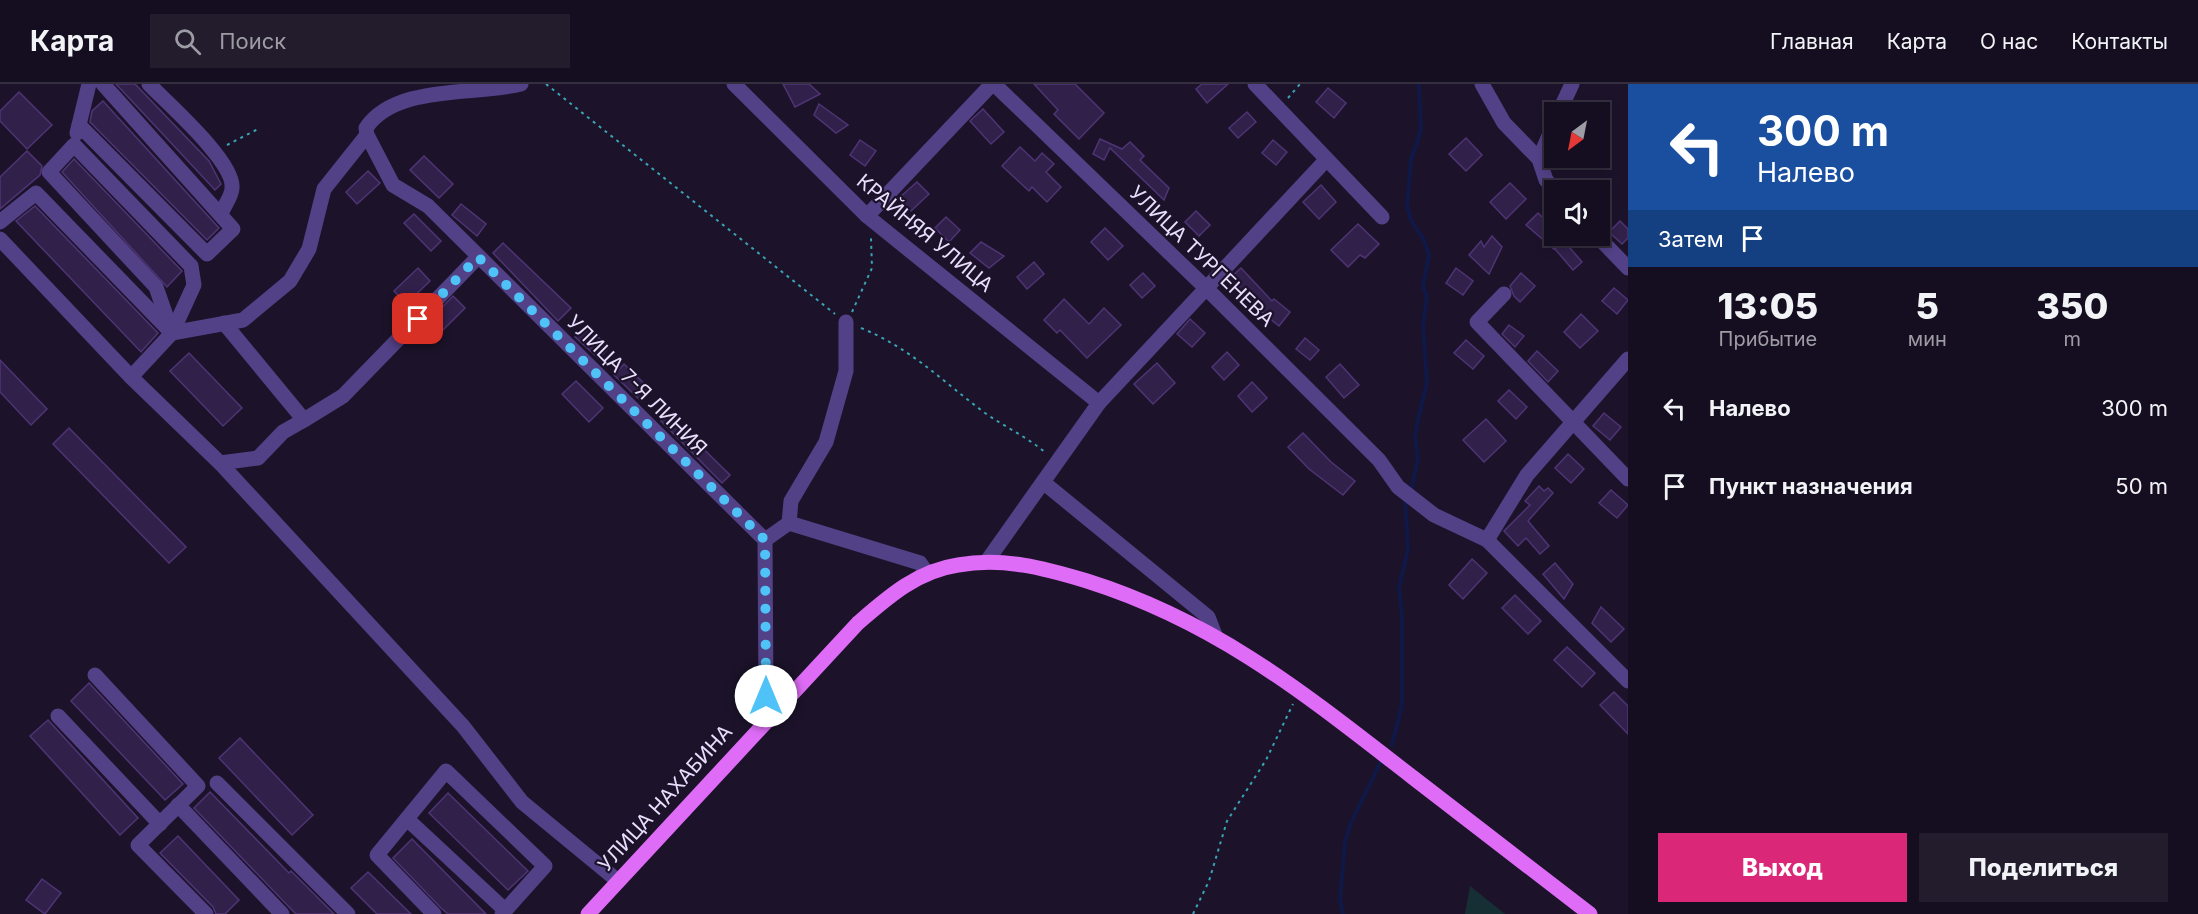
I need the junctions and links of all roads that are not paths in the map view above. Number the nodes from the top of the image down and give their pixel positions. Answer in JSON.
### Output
{"nodes":[{"id":1,"x":89,"y":84,"type":"edge"},
{"id":2,"x":103,"y":84,"type":"edge"},
{"id":3,"x":149,"y":84,"type":"edge"},
{"id":4,"x":521,"y":84,"type":"edge"},
{"id":5,"x":734,"y":84,"type":"edge"},
{"id":6,"x":993,"y":84,"type":"edge"},
{"id":7,"x":1255,"y":84,"type":"edge"},
{"id":8,"x":1482,"y":84,"type":"edge"},
{"id":9,"x":1572,"y":84,"type":"edge"},
{"id":10,"x":1564,"y":102,"type":"edge"},
{"id":11,"x":79,"y":125,"type":"junction"},
{"id":12,"x":367,"y":135,"type":"junction"},
{"id":13,"x":74,"y":145,"type":"junction"},
{"id":14,"x":1544,"y":147,"type":"edge"},
{"id":15,"x":1539,"y":159,"type":"junction"},
{"id":16,"x":1326,"y":160,"type":"junction"},
{"id":17,"x":1546,"y":180,"type":"edge"},
{"id":18,"x":221,"y":214,"type":"junction"},
{"id":19,"x":867,"y":216,"type":"junction"},
{"id":20,"x":1382,"y":217,"type":"dead end"},
{"id":21,"x":0,"y":222,"type":"edge"},
{"id":22,"x":0,"y":239,"type":"edge"},
{"id":23,"x":1607,"y":246,"type":"edge"},
{"id":24,"x":478,"y":257,"type":"junction"},
{"id":25,"x":1628,"y":268,"type":"edge"},
{"id":26,"x":1206,"y":288,"type":"junction"},
{"id":27,"x":1503,"y":294,"type":"dead end"},
{"id":28,"x":846,"y":322,"type":"road end"},
{"id":29,"x":224,"y":323,"type":"junction"},
{"id":30,"x":172,"y":333,"type":"junction"},
{"id":31,"x":1628,"y":360,"type":"edge"},
{"id":32,"x":131,"y":377,"type":"junction"},
{"id":33,"x":1099,"y":403,"type":"junction"},
{"id":34,"x":304,"y":420,"type":"junction"},
{"id":35,"x":1572,"y":423,"type":"junction"},
{"id":36,"x":220,"y":463,"type":"junction"},
{"id":37,"x":1628,"y":479,"type":"edge"},
{"id":38,"x":1044,"y":482,"type":"junction"},
{"id":39,"x":789,"y":523,"type":"junction"},
{"id":40,"x":765,"y":540,"type":"junction"},
{"id":41,"x":1487,"y":540,"type":"junction"},
{"id":42,"x":987,"y":561,"type":"junction"},
{"id":43,"x":927,"y":573,"type":"junction"},
{"id":44,"x":1215,"y":635,"type":"junction"},
{"id":45,"x":95,"y":675,"type":"dead end"},
{"id":46,"x":1628,"y":681,"type":"edge"},
{"id":47,"x":778,"y":706,"type":"junction"},
{"id":48,"x":58,"y":716,"type":"dead end"},
{"id":49,"x":217,"y":783,"type":"dead end"},
{"id":50,"x":178,"y":805,"type":"junction"},
{"id":51,"x":407,"y":819,"type":"junction"},
{"id":52,"x":159,"y":824,"type":"junction"},
{"id":53,"x":618,"y":880,"type":"junction"},
{"id":54,"x":504,"y":912,"type":"edge"},
{"id":55,"x":206,"y":914,"type":"edge"},
{"id":56,"x":282,"y":914,"type":"edge"},
{"id":57,"x":348,"y":914,"type":"edge"},
{"id":58,"x":434,"y":914,"type":"edge"},
{"id":59,"x":588,"y":914,"type":"edge"},
{"id":60,"x":1590,"y":914,"type":"edge"}],
"edges":[{"from":1,"to":11,"type":"street"},
{"from":2,"to":18,"type":"street"},
{"from":3,"to":18,"type":"street"},
{"from":4,"to":12,"type":"street"},
{"from":5,"to":19,"type":"street","name":"КРАЙНЯЯ УЛИЦА"},
{"from":6,"to":19,"type":"street"},
{"from":6,"to":26,"type":"street","name":"УЛИЦА ТУРГЕНЕВА"},
{"from":7,"to":16,"type":"street"},
{"from":8,"to":15,"type":"street"},
{"from":9,"to":10,"type":"street"},
{"from":11,"to":13,"type":"street"},
{"from":11,"to":18,"type":"street"},
{"from":12,"to":24,"type":"street","name":"УЛИЦА 7-Я ЛИНИЯ"},
{"from":12,"to":29,"type":"street"},
{"from":13,"to":30,"type":"street"},
{"from":13,"to":30,"type":"street"},
{"from":14,"to":15,"type":"street"},
{"from":15,"to":17,"type":"street"},
{"from":16,"to":20,"type":"street"},
{"from":16,"to":26,"type":"street"},
{"from":19,"to":33,"type":"street","name":"КРАЙНЯЯ УЛИЦА"},
{"from":21,"to":30,"type":"street"},
{"from":22,"to":32,"type":"street"},
{"from":23,"to":25,"type":"street"},
{"from":24,"to":34,"type":"street"},
{"from":24,"to":40,"type":"street","name":"УЛИЦА 7-Я ЛИНИЯ"},
{"from":26,"to":33,"type":"street"},
{"from":26,"to":41,"type":"street","name":"УЛИЦА ТУРГЕНЕВА"},
{"from":27,"to":35,"type":"street"},
{"from":28,"to":39,"type":"street"},
{"from":29,"to":30,"type":"street"},
{"from":29,"to":34,"type":"street"},
{"from":30,"to":32,"type":"street"},
{"from":31,"to":35,"type":"street"},
{"from":32,"to":36,"type":"street"},
{"from":33,"to":38,"type":"street"},
{"from":34,"to":36,"type":"street"},
{"from":35,"to":37,"type":"street"},
{"from":35,"to":41,"type":"street"},
{"from":36,"to":53,"type":"street"},
{"from":38,"to":42,"type":"street"},
{"from":38,"to":44,"type":"street"},
{"from":39,"to":40,"type":"street"},
{"from":39,"to":43,"type":"street"},
{"from":40,"to":47,"type":"street"},
{"from":41,"to":46,"type":"street"},
{"from":42,"to":43,"type":"main road","name":"УЛИЦА НАХАБИНА"},
{"from":42,"to":44,"type":"main road","name":"УЛИЦА НАХАБИНА"},
{"from":43,"to":47,"type":"main road","name":"УЛИЦА НАХАБИНА"},
{"from":44,"to":60,"type":"main road","name":"УЛИЦА НАХАБИНА"},
{"from":45,"to":50,"type":"street"},
{"from":47,"to":53,"type":"main road","name":"УЛИЦА НАХАБИНА"},
{"from":48,"to":52,"type":"street"},
{"from":49,"to":57,"type":"street"},
{"from":50,"to":52,"type":"street"},
{"from":50,"to":56,"type":"street"},
{"from":51,"to":54,"type":"street"},
{"from":51,"to":54,"type":"street"},
{"from":51,"to":58,"type":"street"},
{"from":52,"to":55,"type":"street"},
{"from":53,"to":59,"type":"main road","name":"УЛИЦА НАХАБИНА"}]}
